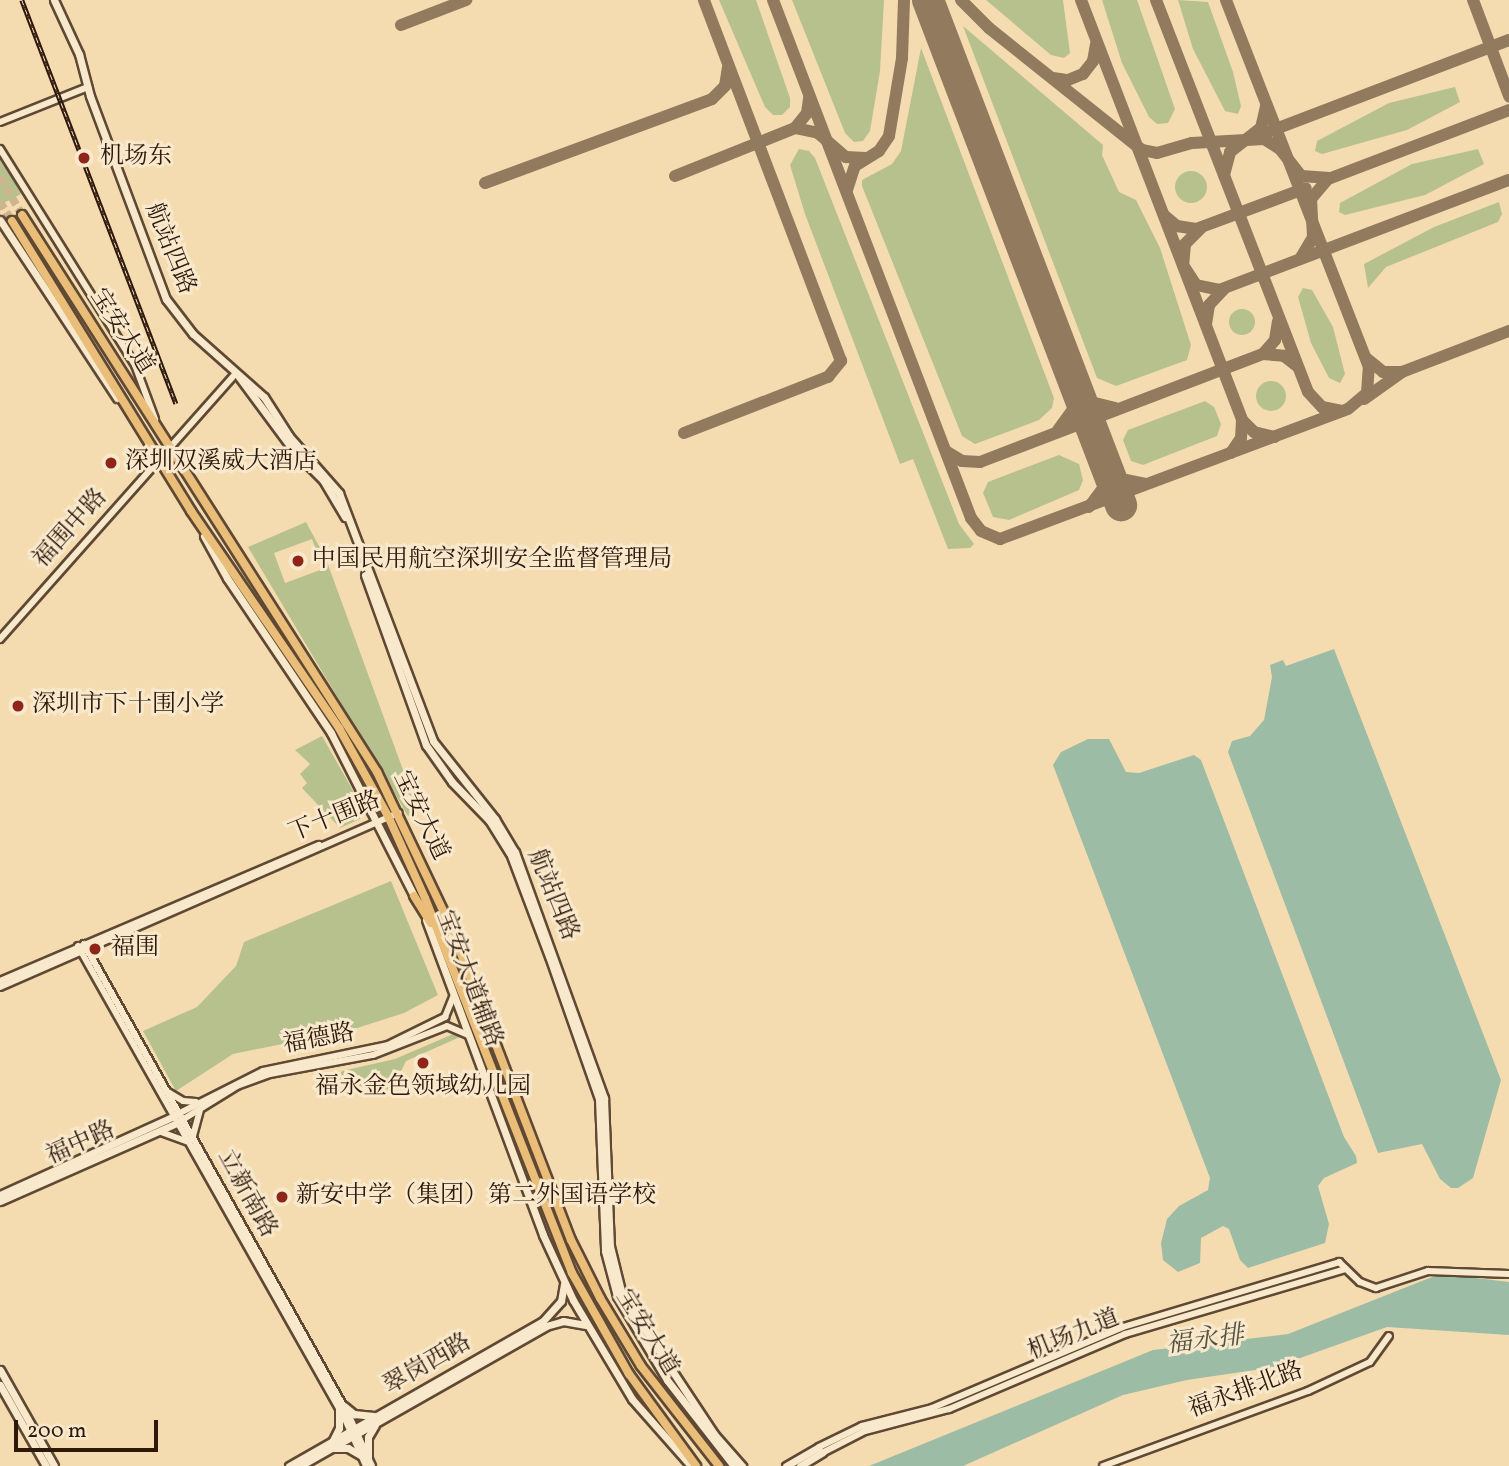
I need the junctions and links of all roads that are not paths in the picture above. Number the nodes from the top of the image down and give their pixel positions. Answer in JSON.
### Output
{"nodes":[{"id":1,"x":54,"y":0,"type":"edge"},
{"id":2,"x":88,"y":87,"type":"junction"},
{"id":3,"x":0,"y":122,"type":"edge"},
{"id":4,"x":0,"y":149,"type":"edge"},
{"id":5,"x":22,"y":215,"type":"tunnel mouth"},
{"id":6,"x":0,"y":220,"type":"tunnel mouth"},
{"id":7,"x":12,"y":221,"type":"tunnel mouth"},
{"id":8,"x":236,"y":373,"type":"junction"},
{"id":9,"x":126,"y":409,"type":"junction"},
{"id":10,"x":157,"y":424,"type":"junction"},
{"id":11,"x":171,"y":445,"type":"junction"},
{"id":12,"x":158,"y":460,"type":"junction"},
{"id":13,"x":191,"y":511,"type":"junction"},
{"id":14,"x":0,"y":639,"type":"edge"},
{"id":15,"x":399,"y":813,"type":"junction"},
{"id":16,"x":388,"y":818,"type":"junction"},
{"id":17,"x":379,"y":822,"type":"junction"},
{"id":18,"x":414,"y":896,"type":"junction"},
{"id":19,"x":442,"y":943,"type":"junction"},
{"id":20,"x":82,"y":948,"type":"junction"},
{"id":21,"x":0,"y":981,"type":"edge"},
{"id":22,"x":0,"y":987,"type":"edge"},
{"id":23,"x":452,"y":989,"type":"junction"},
{"id":24,"x":434,"y":1027,"type":"junction"},
{"id":25,"x":471,"y":1038,"type":"junction"},
{"id":26,"x":165,"y":1089,"type":"junction"},
{"id":27,"x":164,"y":1099,"type":"junction"},
{"id":28,"x":204,"y":1102,"type":"junction"},
{"id":29,"x":178,"y":1118,"type":"junction"},
{"id":30,"x":157,"y":1124,"type":"junction"},
{"id":31,"x":149,"y":1135,"type":"junction"},
{"id":32,"x":195,"y":1148,"type":"junction"},
{"id":33,"x":0,"y":1195,"type":"edge"},
{"id":34,"x":0,"y":1201,"type":"edge"},
{"id":35,"x":1346,"y":1269,"type":"junction"},
{"id":36,"x":1509,"y":1274,"type":"edge"},
{"id":37,"x":564,"y":1279,"type":"junction"},
{"id":38,"x":587,"y":1325,"type":"junction"},
{"id":39,"x":1389,"y":1336,"type":"dead end"},
{"id":40,"x":0,"y":1370,"type":"edge"},
{"id":41,"x":0,"y":1385,"type":"edge"},
{"id":42,"x":341,"y":1407,"type":"junction"},
{"id":43,"x":378,"y":1419,"type":"junction"},
{"id":44,"x":354,"y":1432,"type":"junction"},
{"id":45,"x":331,"y":1445,"type":"junction"},
{"id":46,"x":821,"y":1450,"type":"junction"},
{"id":47,"x":365,"y":1457,"type":"junction"},
{"id":48,"x":46,"y":1466,"type":"edge"},
{"id":49,"x":54,"y":1466,"type":"edge"},
{"id":50,"x":289,"y":1466,"type":"edge"},
{"id":51,"x":300,"y":1466,"type":"edge"},
{"id":52,"x":366,"y":1466,"type":"edge"},
{"id":53,"x":372,"y":1466,"type":"edge"},
{"id":54,"x":693,"y":1466,"type":"edge"},
{"id":55,"x":719,"y":1466,"type":"edge"},
{"id":56,"x":734,"y":1466,"type":"edge"},
{"id":57,"x":741,"y":1466,"type":"edge"},
{"id":58,"x":786,"y":1466,"type":"edge"},
{"id":59,"x":800,"y":1466,"type":"edge"},
{"id":60,"x":1103,"y":1466,"type":"edge"}],
"edges":[{"from":1,"to":2,"type":"main road","name":"航站四路"},
{"from":2,"to":3,"type":"street"},
{"from":2,"to":8,"type":"main road","name":"航站四路"},
{"from":4,"to":10,"type":"street"},
{"from":5,"to":10,"type":"main road","name":"宝安大道"},
{"from":6,"to":9,"type":"main road"},
{"from":7,"to":9,"type":"main road","name":"宝安大道"},
{"from":8,"to":11,"type":"street","name":"福围中路"},
{"from":8,"to":56,"type":"main road","name":"航站四路"},
{"from":8,"to":57,"type":"main road","name":"航站四路"},
{"from":9,"to":12,"type":"main road","name":"宝安大道"},
{"from":10,"to":11,"type":"main road","name":"宝安大道"},
{"from":11,"to":12,"type":"street","name":"福围中路"},
{"from":11,"to":15,"type":"main road","name":"宝安大道"},
{"from":12,"to":13,"type":"main road","name":"宝安大道"},
{"from":12,"to":14,"type":"street","name":"福围中路"},
{"from":13,"to":16,"type":"main road","name":"宝安大道"},
{"from":13,"to":17,"type":"main road","name":"宝安大道辅路"},
{"from":15,"to":16,"type":"street","name":"下十围路"},
{"from":15,"to":55,"type":"main road","name":"宝安大道"},
{"from":16,"to":17,"type":"street","name":"下十围路"},
{"from":16,"to":19,"type":"main road","name":"宝安大道"},
{"from":17,"to":18,"type":"main road","name":"宝安大道辅路"},
{"from":17,"to":20,"type":"street","name":"下十围路"},
{"from":18,"to":19,"type":"main road"},
{"from":18,"to":23,"type":"main road","name":"宝安大道辅路"},
{"from":19,"to":54,"type":"main road","name":"宝安大道"},
{"from":20,"to":21,"type":"street","name":"下十围路"},
{"from":20,"to":22,"type":"street","name":"下十围路"},
{"from":20,"to":26,"type":"street","name":"立新南路"},
{"from":20,"to":27,"type":"street","name":"立新南路"},
{"from":23,"to":24,"type":"street"},
{"from":23,"to":25,"type":"main road","name":"宝安大道辅路"},
{"from":24,"to":25,"type":"street"},
{"from":24,"to":28,"type":"street","name":"福德路"},
{"from":25,"to":37,"type":"main road","name":"宝安大道辅路"},
{"from":26,"to":28,"type":"street"},
{"from":26,"to":29,"type":"street","name":"立新南路"},
{"from":27,"to":29,"type":"street","name":"立新南路"},
{"from":27,"to":30,"type":"street"},
{"from":28,"to":29,"type":"street","name":"福德路"},
{"from":28,"to":32,"type":"street"},
{"from":29,"to":30,"type":"main road","name":"福中路"},
{"from":29,"to":31,"type":"main road","name":"福中路"},
{"from":29,"to":32,"type":"street","name":"立新南路"},
{"from":30,"to":33,"type":"main road","name":"福中路"},
{"from":31,"to":32,"type":"street"},
{"from":31,"to":34,"type":"main road","name":"福中路"},
{"from":32,"to":42,"type":"street","name":"立新南路"},
{"from":35,"to":36,"type":"street"},
{"from":35,"to":46,"type":"street","name":"机场九道"},
{"from":35,"to":46,"type":"street","name":"机场九道"},
{"from":37,"to":38,"type":"main road","name":"宝安大道辅路"},
{"from":37,"to":43,"type":"main road","name":"翠岗西路"},
{"from":38,"to":43,"type":"main road","name":"翠岗西路"},
{"from":38,"to":54,"type":"main road","name":"宝安大道辅路"},
{"from":39,"to":60,"type":"street","name":"福永排北路"},
{"from":40,"to":49,"type":"main road"},
{"from":41,"to":48,"type":"main road"},
{"from":42,"to":43,"type":"main road"},
{"from":42,"to":44,"type":"street","name":"立新南路"},
{"from":42,"to":45,"type":"main road"},
{"from":43,"to":44,"type":"main road","name":"翠岗西路"},
{"from":43,"to":47,"type":"main road"},
{"from":44,"to":45,"type":"main road","name":"翠岗西路"},
{"from":44,"to":47,"type":"street","name":"立新南路"},
{"from":45,"to":47,"type":"main road"},
{"from":45,"to":50,"type":"main road","name":"翠岗西路"},
{"from":45,"to":51,"type":"main road","name":"翠岗西路"},
{"from":46,"to":58,"type":"main road"},
{"from":46,"to":59,"type":"main road"},
{"from":47,"to":52,"type":"street","name":"立新南路"},
{"from":47,"to":53,"type":"street","name":"立新南路"}]}
